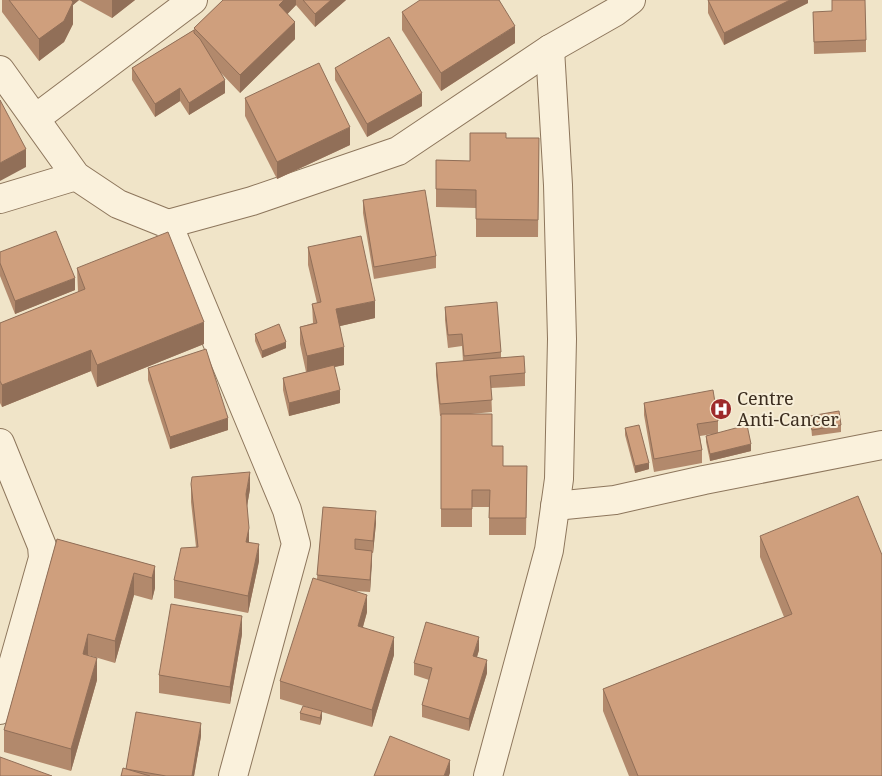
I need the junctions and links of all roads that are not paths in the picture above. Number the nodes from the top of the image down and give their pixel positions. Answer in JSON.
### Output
{"nodes":[{"id":1,"x":193,"y":0,"type":"edge"},
{"id":2,"x":620,"y":4,"type":"edge"},
{"id":3,"x":550,"y":49,"type":"junction"},
{"id":4,"x":0,"y":70,"type":"edge"},
{"id":5,"x":36,"y":118,"type":"junction"},
{"id":6,"x":76,"y":176,"type":"junction"},
{"id":7,"x":0,"y":199,"type":"edge"},
{"id":8,"x":168,"y":224,"type":"junction"},
{"id":9,"x":0,"y":443,"type":"edge"},
{"id":10,"x":882,"y":445,"type":"edge"},
{"id":11,"x":555,"y":506,"type":"junction"},
{"id":12,"x":0,"y":710,"type":"edge"},
{"id":13,"x":233,"y":776,"type":"edge"},
{"id":14,"x":488,"y":776,"type":"edge"}],
"edges":[{"from":1,"to":5,"type":"street"},
{"from":2,"to":3,"type":"street"},
{"from":3,"to":8,"type":"street"},
{"from":3,"to":11,"type":"street"},
{"from":4,"to":5,"type":"street"},
{"from":5,"to":6,"type":"street"},
{"from":6,"to":7,"type":"street"},
{"from":6,"to":8,"type":"street"},
{"from":8,"to":13,"type":"street"},
{"from":9,"to":12,"type":"street"},
{"from":10,"to":11,"type":"street"},
{"from":11,"to":14,"type":"street"}]}
